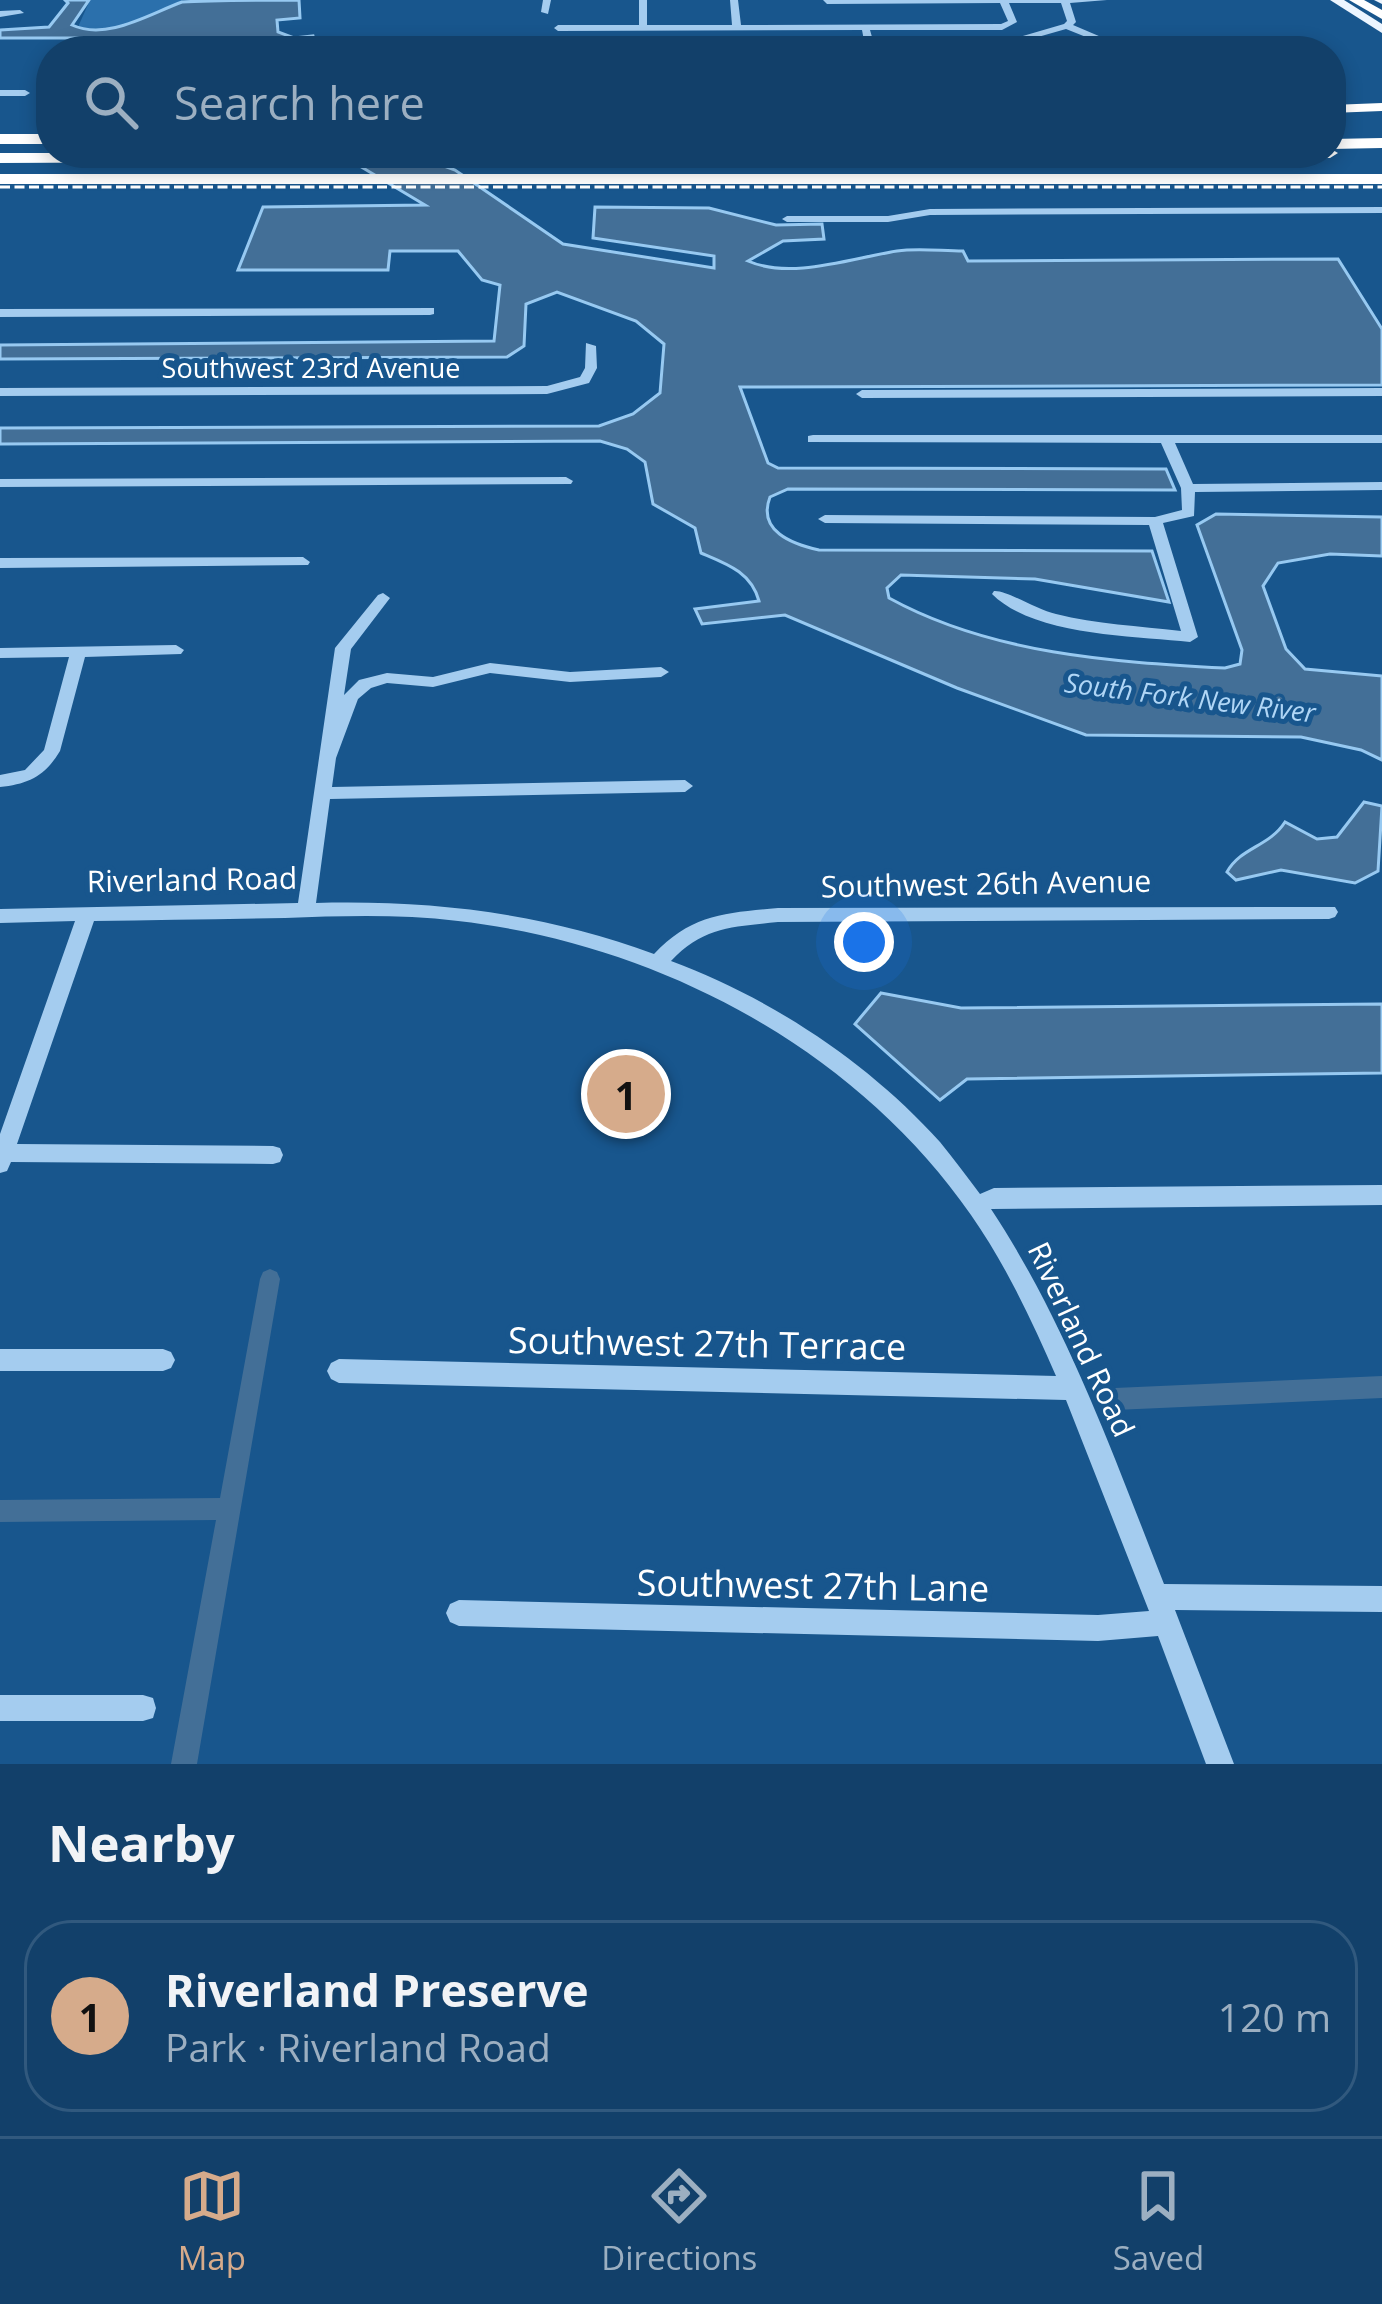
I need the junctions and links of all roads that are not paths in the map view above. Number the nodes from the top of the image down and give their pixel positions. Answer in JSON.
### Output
{"nodes":[{"id":1,"x":643,"y":0,"type":"edge"},
{"id":2,"x":734,"y":0,"type":"edge"},
{"id":3,"x":1336,"y":0,"type":"edge"},
{"id":4,"x":1352,"y":0,"type":"edge"},
{"id":5,"x":1367,"y":0,"type":"edge"},
{"id":6,"x":827,"y":1,"type":"edge"},
{"id":7,"x":1003,"y":1,"type":"edge"},
{"id":8,"x":1104,"y":1,"type":"edge"},
{"id":9,"x":1065,"y":2,"type":"edge"},
{"id":10,"x":20,"y":13,"type":"dead end"},
{"id":11,"x":1382,"y":13,"type":"edge"},
{"id":12,"x":0,"y":14,"type":"edge"},
{"id":13,"x":737,"y":26,"type":"junction"},
{"id":14,"x":832,"y":26,"type":"junction"},
{"id":15,"x":865,"y":26,"type":"junction"},
{"id":16,"x":1066,"y":26,"type":"junction"},
{"id":17,"x":557,"y":28,"type":"dead end"},
{"id":18,"x":643,"y":28,"type":"junction"},
{"id":19,"x":834,"y":36,"type":"edge"},
{"id":20,"x":867,"y":36,"type":"edge"},
{"id":21,"x":1029,"y":36,"type":"edge"},
{"id":22,"x":1091,"y":36,"type":"edge"},
{"id":23,"x":0,"y":93,"type":"edge"},
{"id":24,"x":17,"y":106,"type":"dead end"},
{"id":25,"x":1382,"y":110,"type":"edge"},
{"id":26,"x":1346,"y":127,"type":"edge"},
{"id":27,"x":1346,"y":130,"type":"edge"},
{"id":28,"x":1346,"y":135,"type":"edge"},
{"id":29,"x":1346,"y":135,"type":"edge"},
{"id":30,"x":1382,"y":138,"type":"edge"},
{"id":31,"x":0,"y":139,"type":"edge"},
{"id":32,"x":36,"y":142,"type":"edge"},
{"id":33,"x":36,"y":148,"type":"edge"},
{"id":34,"x":0,"y":160,"type":"edge"},
{"id":35,"x":36,"y":160,"type":"edge"},
{"id":36,"x":36,"y":160,"type":"edge"},
{"id":37,"x":700,"y":168,"type":"edge"},
{"id":38,"x":851,"y":168,"type":"edge"},
{"id":39,"x":918,"y":168,"type":"edge"},
{"id":40,"x":1041,"y":171,"type":"junction"},
{"id":41,"x":1382,"y":171,"type":"edge"},
{"id":42,"x":0,"y":179,"type":"edge"},
{"id":43,"x":1382,"y":209,"type":"edge"},
{"id":44,"x":787,"y":219,"type":"dead end"},
{"id":45,"x":430,"y":311,"type":"dead end"},
{"id":46,"x":0,"y":314,"type":"edge"},
{"id":47,"x":590,"y":346,"type":"dead end"},
{"id":48,"x":0,"y":392,"type":"edge"},
{"id":49,"x":1382,"y":392,"type":"edge"},
{"id":50,"x":862,"y":394,"type":"dead end"},
{"id":51,"x":813,"y":439,"type":"dead end"},
{"id":52,"x":1382,"y":440,"type":"edge"},
{"id":53,"x":1167,"y":441,"type":"junction"},
{"id":54,"x":566,"y":481,"type":"dead end"},
{"id":55,"x":0,"y":483,"type":"edge"},
{"id":56,"x":1382,"y":486,"type":"edge"},
{"id":57,"x":1189,"y":488,"type":"junction"},
{"id":58,"x":825,"y":519,"type":"dead end"},
{"id":59,"x":1155,"y":521,"type":"junction"},
{"id":60,"x":303,"y":562,"type":"dead end"},
{"id":61,"x":0,"y":563,"type":"edge"},
{"id":62,"x":999,"y":594,"type":"dead end"},
{"id":63,"x":383,"y":598,"type":"dead end"},
{"id":64,"x":176,"y":650,"type":"dead end"},
{"id":65,"x":78,"y":652,"type":"junction"},
{"id":66,"x":0,"y":653,"type":"edge"},
{"id":67,"x":661,"y":673,"type":"dead end"},
{"id":68,"x":331,"y":754,"type":"junction"},
{"id":69,"x":0,"y":782,"type":"edge"},
{"id":70,"x":685,"y":786,"type":"dead end"},
{"id":71,"x":325,"y":793,"type":"junction"},
{"id":72,"x":306,"y":910,"type":"junction"},
{"id":73,"x":1329,"y":912,"type":"dead end"},
{"id":74,"x":87,"y":914,"type":"junction"},
{"id":75,"x":0,"y":916,"type":"edge"},
{"id":76,"x":658,"y":961,"type":"junction"},
{"id":77,"x":273,"y":1156,"type":"dead end"},
{"id":78,"x":2,"y":1159,"type":"edge"},
{"id":79,"x":1382,"y":1196,"type":"edge"},
{"id":80,"x":976,"y":1204,"type":"junction"},
{"id":81,"x":0,"y":1360,"type":"edge"},
{"id":82,"x":163,"y":1360,"type":"dead end"},
{"id":83,"x":339,"y":1371,"type":"dead end"},
{"id":84,"x":1073,"y":1388,"type":"junction"},
{"id":85,"x":1382,"y":1599,"type":"edge"},
{"id":86,"x":1161,"y":1610,"type":"junction"},
{"id":87,"x":459,"y":1613,"type":"dead end"},
{"id":88,"x":0,"y":1708,"type":"edge"},
{"id":89,"x":143,"y":1708,"type":"dead end"},
{"id":90,"x":1220,"y":1764,"type":"edge"}],
"edges":[{"from":1,"to":18,"type":"street"},
{"from":2,"to":13,"type":"street"},
{"from":3,"to":11,"type":"main road"},
{"from":4,"to":11,"type":"highway"},
{"from":5,"to":11,"type":"highway"},
{"from":6,"to":7,"type":"street"},
{"from":6,"to":14,"type":"street"},
{"from":7,"to":9,"type":"street"},
{"from":7,"to":15,"type":"street"},
{"from":8,"to":9,"type":"street"},
{"from":9,"to":16,"type":"street"},
{"from":10,"to":12,"type":"street"},
{"from":13,"to":14,"type":"street"},
{"from":13,"to":18,"type":"street"},
{"from":14,"to":15,"type":"street"},
{"from":14,"to":19,"type":"street"},
{"from":15,"to":20,"type":"street"},
{"from":16,"to":21,"type":"street"},
{"from":16,"to":22,"type":"street"},
{"from":17,"to":18,"type":"street"},
{"from":23,"to":24,"type":"street"},
{"from":25,"to":26,"type":"highway"},
{"from":27,"to":30,"type":"highway"},
{"from":28,"to":30,"type":"highway"},
{"from":29,"to":30,"type":"highway"},
{"from":31,"to":32,"type":"highway"},
{"from":33,"to":34,"type":"highway"},
{"from":34,"to":35,"type":"highway"},
{"from":34,"to":36,"type":"highway"},
{"from":37,"to":42,"type":"highway"},
{"from":38,"to":40,"type":"highway"},
{"from":39,"to":41,"type":"highway"},
{"from":40,"to":41,"type":"highway"},
{"from":40,"to":41,"type":"highway"},
{"from":43,"to":44,"type":"street"},
{"from":45,"to":46,"type":"street"},
{"from":47,"to":48,"type":"street","name":"Southwest 23rd Avenue"},
{"from":49,"to":50,"type":"street"},
{"from":51,"to":53,"type":"street"},
{"from":52,"to":53,"type":"street"},
{"from":53,"to":57,"type":"street"},
{"from":54,"to":55,"type":"street"},
{"from":56,"to":57,"type":"street"},
{"from":57,"to":59,"type":"street"},
{"from":58,"to":59,"type":"street"},
{"from":59,"to":62,"type":"street"},
{"from":60,"to":61,"type":"street"},
{"from":63,"to":68,"type":"street"},
{"from":64,"to":65,"type":"street"},
{"from":65,"to":66,"type":"street"},
{"from":65,"to":69,"type":"street"},
{"from":67,"to":68,"type":"street"},
{"from":68,"to":71,"type":"street"},
{"from":70,"to":71,"type":"street"},
{"from":71,"to":72,"type":"street"},
{"from":72,"to":74,"type":"street","name":"Riverland Road"},
{"from":72,"to":76,"type":"street","name":"Riverland Road"},
{"from":73,"to":76,"type":"street","name":"Southwest 26th Avenue"},
{"from":74,"to":75,"type":"street","name":"Riverland Road"},
{"from":74,"to":78,"type":"street"},
{"from":76,"to":80,"type":"street","name":"Riverland Road"},
{"from":77,"to":78,"type":"street"},
{"from":79,"to":80,"type":"street"},
{"from":80,"to":84,"type":"street","name":"Riverland Road"},
{"from":81,"to":82,"type":"street"},
{"from":83,"to":84,"type":"street","name":"Southwest 27th Terrace"},
{"from":84,"to":86,"type":"street","name":"Riverland Road"},
{"from":85,"to":86,"type":"street"},
{"from":86,"to":87,"type":"street","name":"Southwest 27th Lane"},
{"from":86,"to":90,"type":"street","name":"Riverland Road"},
{"from":88,"to":89,"type":"street"}]}
